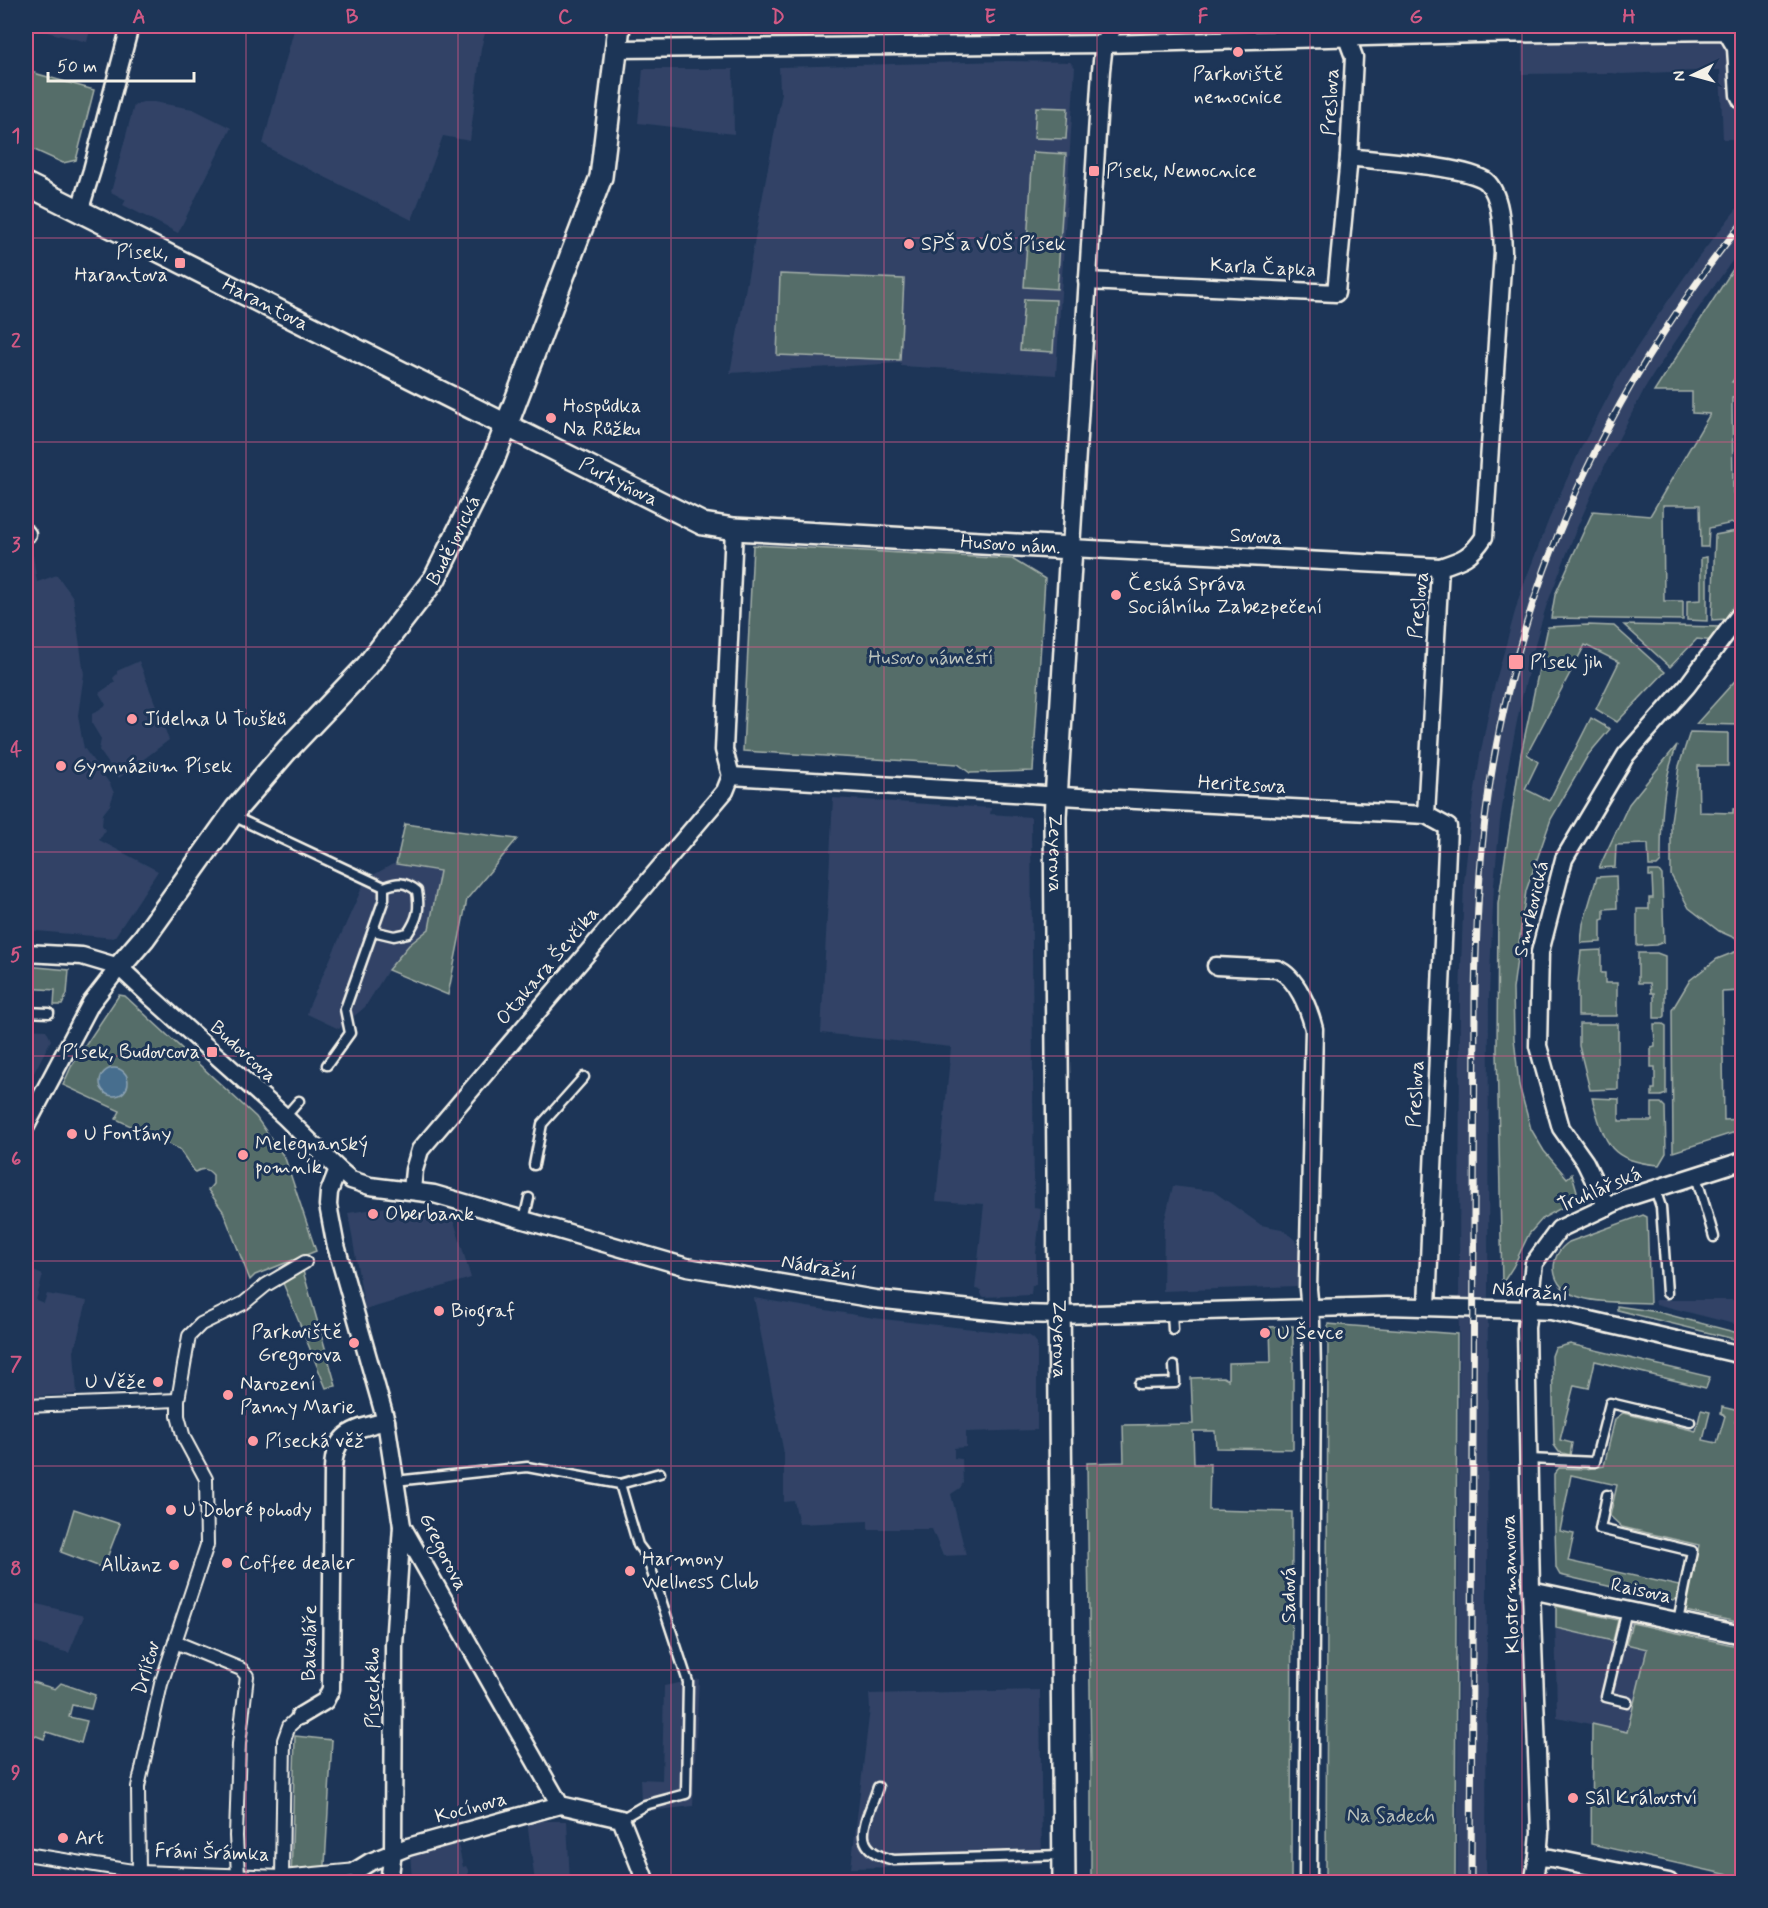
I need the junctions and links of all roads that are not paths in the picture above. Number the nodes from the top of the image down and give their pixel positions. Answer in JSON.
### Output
{"nodes":[{"id":1,"x":130,"y":26,"type":"edge"},
{"id":2,"x":619,"y":26,"type":"edge"},
{"id":3,"x":1114,"y":26,"type":"edge"},
{"id":4,"x":1350,"y":32,"type":"edge"},
{"id":5,"x":1104,"y":44,"type":"junction"},
{"id":6,"x":616,"y":49,"type":"junction"},
{"id":7,"x":1743,"y":100,"type":"edge"},
{"id":8,"x":1349,"y":157,"type":"junction"},
{"id":9,"x":26,"y":184,"type":"edge"},
{"id":10,"x":79,"y":212,"type":"junction"},
{"id":11,"x":1088,"y":281,"type":"junction"},
{"id":12,"x":506,"y":426,"type":"junction"},
{"id":13,"x":734,"y":529,"type":"junction"},
{"id":14,"x":1071,"y":548,"type":"junction"},
{"id":15,"x":1440,"y":567,"type":"junction"},
{"id":16,"x":1739,"y":618,"type":"edge"},
{"id":17,"x":731,"y":776,"type":"junction"},
{"id":18,"x":1055,"y":796,"type":"junction"},
{"id":19,"x":232,"y":815,"type":"junction"},
{"id":20,"x":1426,"y":815,"type":"junction"},
{"id":21,"x":384,"y":887,"type":"junction"},
{"id":22,"x":373,"y":930,"type":"junction"},
{"id":23,"x":26,"y":952,"type":"edge"},
{"id":24,"x":1216,"y":966,"type":"dead end"},
{"id":25,"x":119,"y":967,"type":"junction"},
{"id":26,"x":26,"y":1012,"type":"edge"},
{"id":27,"x":49,"y":1013,"type":"dead end"},
{"id":28,"x":327,"y":1065,"type":"dead end"},
{"id":29,"x":584,"y":1077,"type":"dead end"},
{"id":30,"x":299,"y":1101,"type":"dead end"},
{"id":31,"x":285,"y":1117,"type":"junction"},
{"id":32,"x":26,"y":1126,"type":"edge"},
{"id":33,"x":1743,"y":1161,"type":"edge"},
{"id":34,"x":534,"y":1165,"type":"dead end"},
{"id":35,"x":338,"y":1169,"type":"junction"},
{"id":36,"x":1696,"y":1176,"type":"junction"},
{"id":37,"x":1655,"y":1189,"type":"junction"},
{"id":38,"x":412,"y":1190,"type":"junction"},
{"id":39,"x":529,"y":1198,"type":"dead end"},
{"id":40,"x":1607,"y":1207,"type":"junction"},
{"id":41,"x":524,"y":1220,"type":"junction"},
{"id":42,"x":1714,"y":1237,"type":"dead end"},
{"id":43,"x":305,"y":1262,"type":"dead end"},
{"id":44,"x":1667,"y":1293,"type":"dead end"},
{"id":45,"x":1427,"y":1306,"type":"junction"},
{"id":46,"x":1309,"y":1309,"type":"junction"},
{"id":47,"x":1527,"y":1310,"type":"junction"},
{"id":48,"x":1172,"y":1312,"type":"junction"},
{"id":49,"x":1059,"y":1315,"type":"junction"},
{"id":50,"x":1173,"y":1330,"type":"dead end"},
{"id":51,"x":1743,"y":1355,"type":"edge"},
{"id":52,"x":1174,"y":1366,"type":"dead end"},
{"id":53,"x":1139,"y":1384,"type":"dead end"},
{"id":54,"x":178,"y":1400,"type":"junction"},
{"id":55,"x":26,"y":1406,"type":"edge"},
{"id":56,"x":386,"y":1421,"type":"junction"},
{"id":57,"x":1690,"y":1422,"type":"dead end"},
{"id":58,"x":1529,"y":1459,"type":"junction"},
{"id":59,"x":660,"y":1473,"type":"dead end"},
{"id":60,"x":395,"y":1481,"type":"junction"},
{"id":61,"x":620,"y":1484,"type":"junction"},
{"id":62,"x":1607,"y":1495,"type":"dead end"},
{"id":63,"x":402,"y":1526,"type":"junction"},
{"id":64,"x":1531,"y":1590,"type":"junction"},
{"id":65,"x":1627,"y":1610,"type":"junction"},
{"id":66,"x":1678,"y":1621,"type":"junction"},
{"id":67,"x":1743,"y":1635,"type":"edge"},
{"id":68,"x":175,"y":1642,"type":"junction"},
{"id":69,"x":1627,"y":1702,"type":"dead end"},
{"id":70,"x":300,"y":1716,"type":"joint"},
{"id":71,"x":878,"y":1787,"type":"dead end"},
{"id":72,"x":560,"y":1805,"type":"junction"},
{"id":73,"x":621,"y":1819,"type":"junction"},
{"id":74,"x":393,"y":1852,"type":"junction"},
{"id":75,"x":26,"y":1854,"type":"edge"},
{"id":76,"x":1064,"y":1855,"type":"junction"},
{"id":77,"x":1538,"y":1857,"type":"junction"},
{"id":78,"x":357,"y":1870,"type":"joint"},
{"id":79,"x":139,"y":1872,"type":"junction"},
{"id":80,"x":238,"y":1875,"type":"junction"},
{"id":81,"x":286,"y":1876,"type":"junction"},
{"id":82,"x":389,"y":1882,"type":"edge"},
{"id":83,"x":646,"y":1882,"type":"edge"},
{"id":84,"x":1064,"y":1882,"type":"edge"},
{"id":85,"x":1308,"y":1882,"type":"edge"},
{"id":86,"x":1533,"y":1882,"type":"edge"},
{"id":87,"x":1670,"y":1882,"type":"edge"}],
"edges":[{"from":1,"to":10,"type":"street"},
{"from":2,"to":6,"type":"street","name":"Budějovická"},
{"from":3,"to":5,"type":"street"},
{"from":4,"to":5,"type":"street"},
{"from":4,"to":7,"type":"street"},
{"from":4,"to":8,"type":"street","name":"Preslova"},
{"from":5,"to":6,"type":"street"},
{"from":5,"to":11,"type":"street"},
{"from":6,"to":12,"type":"street","name":"Budějovická"},
{"from":8,"to":11,"type":"street","name":"Karla Čapka"},
{"from":8,"to":15,"type":"street","name":"Preslova"},
{"from":9,"to":10,"type":"street","name":"Harantova"},
{"from":10,"to":12,"type":"street","name":"Harantova"},
{"from":11,"to":14,"type":"street"},
{"from":12,"to":13,"type":"street","name":"Purkyňova"},
{"from":12,"to":19,"type":"street","name":"Budějovická"},
{"from":13,"to":14,"type":"street","name":"Husovo nám."},
{"from":13,"to":17,"type":"street"},
{"from":14,"to":15,"type":"street","name":"Sovova"},
{"from":14,"to":18,"type":"street","name":"Husovo nám."},
{"from":15,"to":20,"type":"street","name":"Preslova"},
{"from":16,"to":40,"type":"street","name":"Smrkovická"},
{"from":17,"to":18,"type":"street"},
{"from":17,"to":38,"type":"street","name":"Otakara Ševčíka"},
{"from":18,"to":20,"type":"street","name":"Heritesova"},
{"from":18,"to":49,"type":"street","name":"Zeyerova"},
{"from":19,"to":21,"type":"lane"},
{"from":19,"to":25,"type":"street","name":"Budějovická"},
{"from":20,"to":45,"type":"street","name":"Preslova"},
{"from":21,"to":22,"type":"lane"},
{"from":21,"to":22,"type":"lane"},
{"from":22,"to":28,"type":"lane"},
{"from":23,"to":25,"type":"street"},
{"from":24,"to":46,"type":"street"},
{"from":25,"to":31,"type":"street","name":"Budovcova"},
{"from":25,"to":32,"type":"street"},
{"from":26,"to":27,"type":"lane"},
{"from":29,"to":34,"type":"lane"},
{"from":30,"to":31,"type":"lane"},
{"from":31,"to":35,"type":"street","name":"Budovcova"},
{"from":33,"to":36,"type":"street","name":"Truhlářská"},
{"from":35,"to":38,"type":"street","name":"Nádražní"},
{"from":35,"to":56,"type":"street","name":"Gregorova"},
{"from":36,"to":37,"type":"street","name":"Truhlářská"},
{"from":36,"to":42,"type":"lane"},
{"from":37,"to":40,"type":"street","name":"Truhlářská"},
{"from":37,"to":44,"type":"lane"},
{"from":38,"to":41,"type":"street","name":"Nádražní"},
{"from":39,"to":41,"type":"lane"},
{"from":40,"to":47,"type":"street","name":"Truhlářská"},
{"from":41,"to":49,"type":"street","name":"Nádražní"},
{"from":43,"to":54,"type":"street"},
{"from":45,"to":46,"type":"street","name":"Nádražní"},
{"from":45,"to":47,"type":"street","name":"Nádražní"},
{"from":46,"to":48,"type":"street","name":"Nádražní"},
{"from":46,"to":85,"type":"street","name":"Sadová"},
{"from":47,"to":51,"type":"street","name":"Nádražní"},
{"from":47,"to":58,"type":"street","name":"Klostermannova"},
{"from":48,"to":49,"type":"street","name":"Nádražní"},
{"from":48,"to":50,"type":"lane"},
{"from":49,"to":76,"type":"street","name":"Zeyerova"},
{"from":52,"to":53,"type":"lane"},
{"from":54,"to":55,"type":"street"},
{"from":54,"to":68,"type":"street","name":"Drlíčov"},
{"from":56,"to":60,"type":"street","name":"Gregorova"},
{"from":56,"to":70,"type":"street","name":"Bakaláře"},
{"from":57,"to":58,"type":"lane"},
{"from":58,"to":64,"type":"street","name":"Klostermannova"},
{"from":59,"to":61,"type":"lane"},
{"from":60,"to":61,"type":"lane"},
{"from":60,"to":63,"type":"street","name":"Gregorova"},
{"from":61,"to":73,"type":"lane"},
{"from":62,"to":66,"type":"lane"},
{"from":63,"to":72,"type":"street","name":"Gregorova"},
{"from":63,"to":74,"type":"street","name":"Píseckého"},
{"from":64,"to":65,"type":"street","name":"Raisova"},
{"from":64,"to":77,"type":"street","name":"Klostermannova"},
{"from":65,"to":66,"type":"street","name":"Raisova"},
{"from":65,"to":69,"type":"lane"},
{"from":66,"to":67,"type":"street","name":"Raisova"},
{"from":68,"to":79,"type":"street","name":"Drlíčov"},
{"from":68,"to":80,"type":"street"},
{"from":70,"to":81,"type":"street","name":"Bakaláře"},
{"from":71,"to":76,"type":"lane"},
{"from":72,"to":73,"type":"street"},
{"from":72,"to":74,"type":"street","name":"Kocínova"},
{"from":73,"to":83,"type":"street"},
{"from":74,"to":78,"type":"street","name":"Fráni Šrámka"},
{"from":74,"to":82,"type":"street","name":"Píseckého"},
{"from":75,"to":79,"type":"street","name":"Fráni Šrámka"},
{"from":76,"to":84,"type":"street","name":"Zeyerova"},
{"from":77,"to":86,"type":"street","name":"Klostermannova"},
{"from":77,"to":87,"type":"street"},
{"from":78,"to":81,"type":"street","name":"Fráni Šrámka"},
{"from":79,"to":80,"type":"street","name":"Fráni Šrámka"},
{"from":80,"to":81,"type":"street","name":"Fráni Šrámka"}]}
